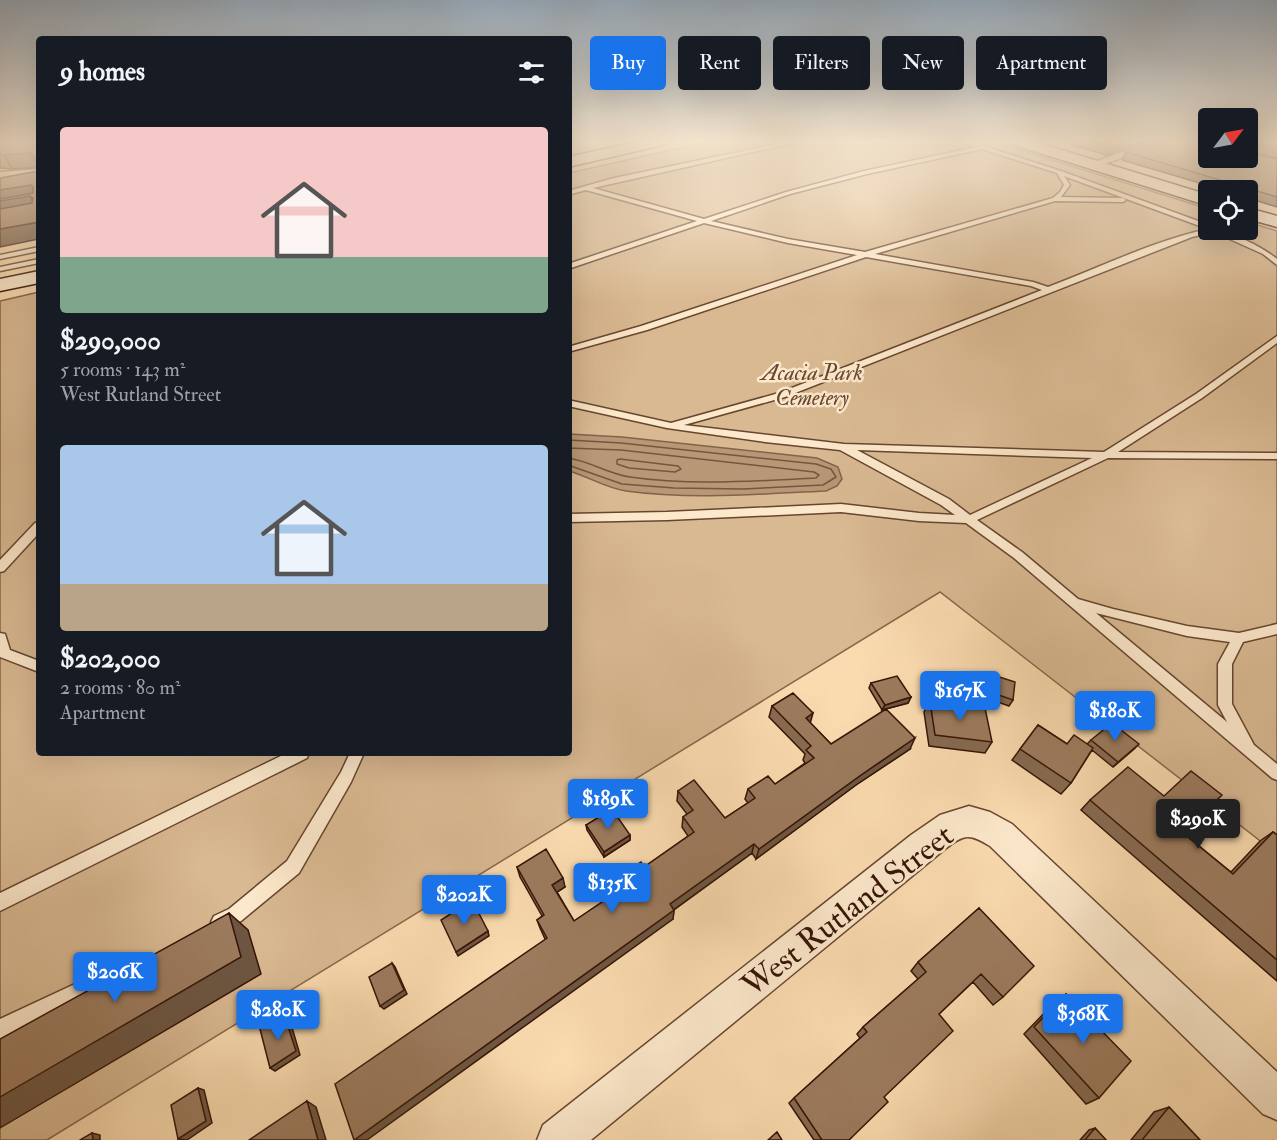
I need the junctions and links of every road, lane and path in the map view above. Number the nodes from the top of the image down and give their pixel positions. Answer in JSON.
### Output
{"nodes":[{"id":1,"x":609,"y":194,"type":"edge"},
{"id":2,"x":784,"y":194,"type":"edge"},
{"id":3,"x":1061,"y":194,"type":"edge"},
{"id":4,"x":1122,"y":194,"type":"edge"},
{"id":5,"x":1055,"y":199,"type":"junction"},
{"id":6,"x":1144,"y":202,"type":"junction"},
{"id":7,"x":1258,"y":216,"type":"edge"},
{"id":8,"x":704,"y":221,"type":"junction"},
{"id":9,"x":1277,"y":222,"type":"edge"},
{"id":10,"x":1198,"y":223,"type":"edge"},
{"id":11,"x":1198,"y":232,"type":"edge"},
{"id":12,"x":1236,"y":240,"type":"edge"},
{"id":13,"x":36,"y":250,"type":"edge"},
{"id":14,"x":862,"y":256,"type":"junction"},
{"id":15,"x":0,"y":257,"type":"edge"},
{"id":16,"x":36,"y":262,"type":"edge"},
{"id":17,"x":1277,"y":263,"type":"edge"},
{"id":18,"x":572,"y":266,"type":"edge"},
{"id":19,"x":0,"y":269,"type":"edge"},
{"id":20,"x":36,"y":278,"type":"edge"},
{"id":21,"x":0,"y":285,"type":"edge"},
{"id":22,"x":1049,"y":290,"type":"junction"},
{"id":23,"x":1277,"y":339,"type":"edge"},
{"id":24,"x":572,"y":349,"type":"edge"},
{"id":25,"x":572,"y":404,"type":"edge"},
{"id":26,"x":667,"y":425,"type":"junction"},
{"id":27,"x":842,"y":447,"type":"junction"},
{"id":28,"x":1106,"y":455,"type":"junction"},
{"id":29,"x":1277,"y":456,"type":"edge"},
{"id":30,"x":572,"y":518,"type":"edge"},
{"id":31,"x":970,"y":519,"type":"junction"},
{"id":32,"x":36,"y":529,"type":"edge"},
{"id":33,"x":0,"y":568,"type":"edge"},
{"id":34,"x":1070,"y":599,"type":"junction"},
{"id":35,"x":1277,"y":629,"type":"edge"},
{"id":36,"x":0,"y":638,"type":"edge"},
{"id":37,"x":1239,"y":638,"type":"junction"},
{"id":38,"x":36,"y":666,"type":"edge"},
{"id":39,"x":1250,"y":751,"type":"junction"},
{"id":40,"x":296,"y":756,"type":"edge"},
{"id":41,"x":356,"y":756,"type":"edge"},
{"id":42,"x":1277,"y":773,"type":"edge"},
{"id":43,"x":0,"y":902,"type":"edge"},
{"id":44,"x":205,"y":930,"type":"edge"},
{"id":45,"x":154,"y":955,"type":"edge"},
{"id":46,"x":0,"y":1029,"type":"edge"},
{"id":47,"x":1277,"y":1100,"type":"edge"},
{"id":48,"x":558,"y":1140,"type":"edge"}],
"edges":[{"from":1,"to":8,"type":"lane"},
{"from":2,"to":8,"type":"lane"},
{"from":3,"to":5,"type":"lane"},
{"from":4,"to":6,"type":"lane"},
{"from":5,"to":6,"type":"lane"},
{"from":5,"to":14,"type":"lane"},
{"from":6,"to":10,"type":"lane"},
{"from":7,"to":9,"type":"street"},
{"from":8,"to":14,"type":"lane"},
{"from":8,"to":18,"type":"lane"},
{"from":11,"to":22,"type":"lane"},
{"from":12,"to":17,"type":"lane"},
{"from":13,"to":15,"type":"lane"},
{"from":14,"to":22,"type":"lane"},
{"from":14,"to":24,"type":"lane"},
{"from":16,"to":19,"type":"lane"},
{"from":20,"to":21,"type":"street"},
{"from":22,"to":26,"type":"lane"},
{"from":23,"to":28,"type":"lane"},
{"from":25,"to":26,"type":"lane"},
{"from":26,"to":27,"type":"lane"},
{"from":27,"to":28,"type":"lane"},
{"from":27,"to":31,"type":"lane"},
{"from":28,"to":29,"type":"lane"},
{"from":28,"to":31,"type":"lane"},
{"from":30,"to":31,"type":"lane"},
{"from":31,"to":34,"type":"lane"},
{"from":32,"to":33,"type":"lane"},
{"from":34,"to":37,"type":"lane"},
{"from":34,"to":39,"type":"lane"},
{"from":35,"to":37,"type":"lane"},
{"from":36,"to":38,"type":"lane"},
{"from":37,"to":39,"type":"lane"},
{"from":39,"to":42,"type":"lane"},
{"from":40,"to":43,"type":"lane"},
{"from":41,"to":44,"type":"lane"},
{"from":45,"to":46,"type":"lane"},
{"from":47,"to":48,"type":"street","name":"West Rutland Street"}]}
